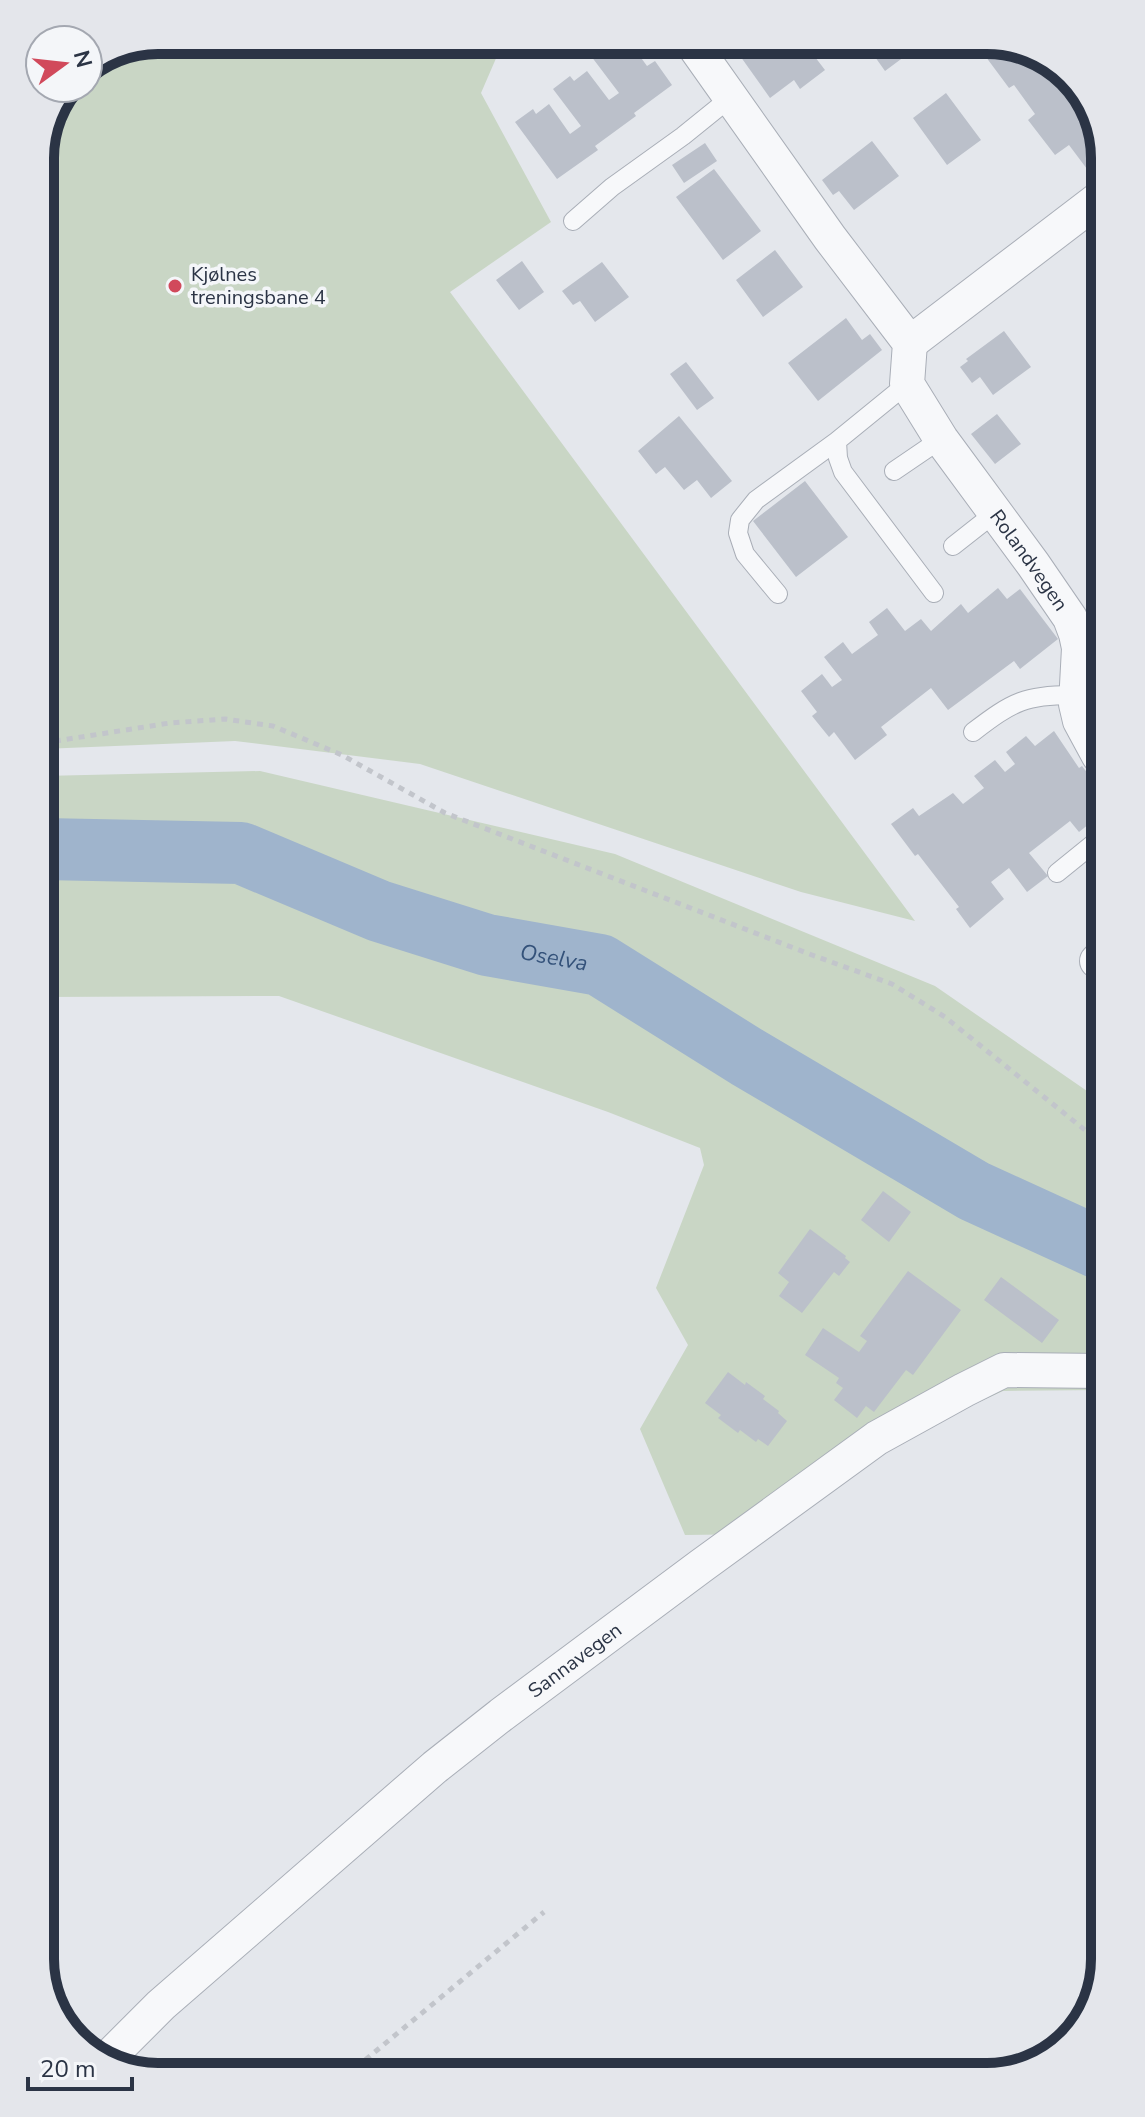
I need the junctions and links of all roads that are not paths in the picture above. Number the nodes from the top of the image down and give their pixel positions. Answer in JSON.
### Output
{"nodes":[{"id":1,"x":700,"y":54,"type":"edge"},
{"id":2,"x":730,"y":98,"type":"junction"},
{"id":3,"x":1091,"y":205,"type":"edge"},
{"id":4,"x":573,"y":221,"type":"dead end"},
{"id":5,"x":910,"y":343,"type":"junction"},
{"id":6,"x":907,"y":384,"type":"junction"},
{"id":7,"x":941,"y":439,"type":"junction"},
{"id":8,"x":837,"y":441,"type":"junction"},
{"id":9,"x":894,"y":471,"type":"dead end"},
{"id":10,"x":995,"y":513,"type":"junction"},
{"id":11,"x":953,"y":546,"type":"dead end"},
{"id":12,"x":934,"y":593,"type":"dead end"},
{"id":13,"x":778,"y":594,"type":"dead end"},
{"id":14,"x":1077,"y":695,"type":"junction"},
{"id":15,"x":973,"y":732,"type":"dead end"},
{"id":16,"x":1091,"y":741,"type":"edge"},
{"id":17,"x":1091,"y":845,"type":"edge"},
{"id":18,"x":1057,"y":873,"type":"dead end"},
{"id":19,"x":1091,"y":1371,"type":"edge"},
{"id":20,"x":113,"y":2053,"type":"edge"}],
"edges":[{"from":1,"to":2,"type":"street"},
{"from":2,"to":4,"type":"lane"},
{"from":2,"to":5,"type":"street"},
{"from":3,"to":5,"type":"street"},
{"from":5,"to":6,"type":"street"},
{"from":6,"to":7,"type":"street","name":"Rolandvegen"},
{"from":6,"to":8,"type":"lane"},
{"from":7,"to":9,"type":"lane"},
{"from":7,"to":10,"type":"street","name":"Rolandvegen"},
{"from":8,"to":12,"type":"lane"},
{"from":8,"to":13,"type":"lane"},
{"from":10,"to":11,"type":"lane"},
{"from":10,"to":14,"type":"street","name":"Rolandvegen"},
{"from":14,"to":15,"type":"lane"},
{"from":14,"to":16,"type":"street","name":"Rolandvegen"},
{"from":17,"to":18,"type":"lane"},
{"from":19,"to":20,"type":"street","name":"Sannavegen"}]}
